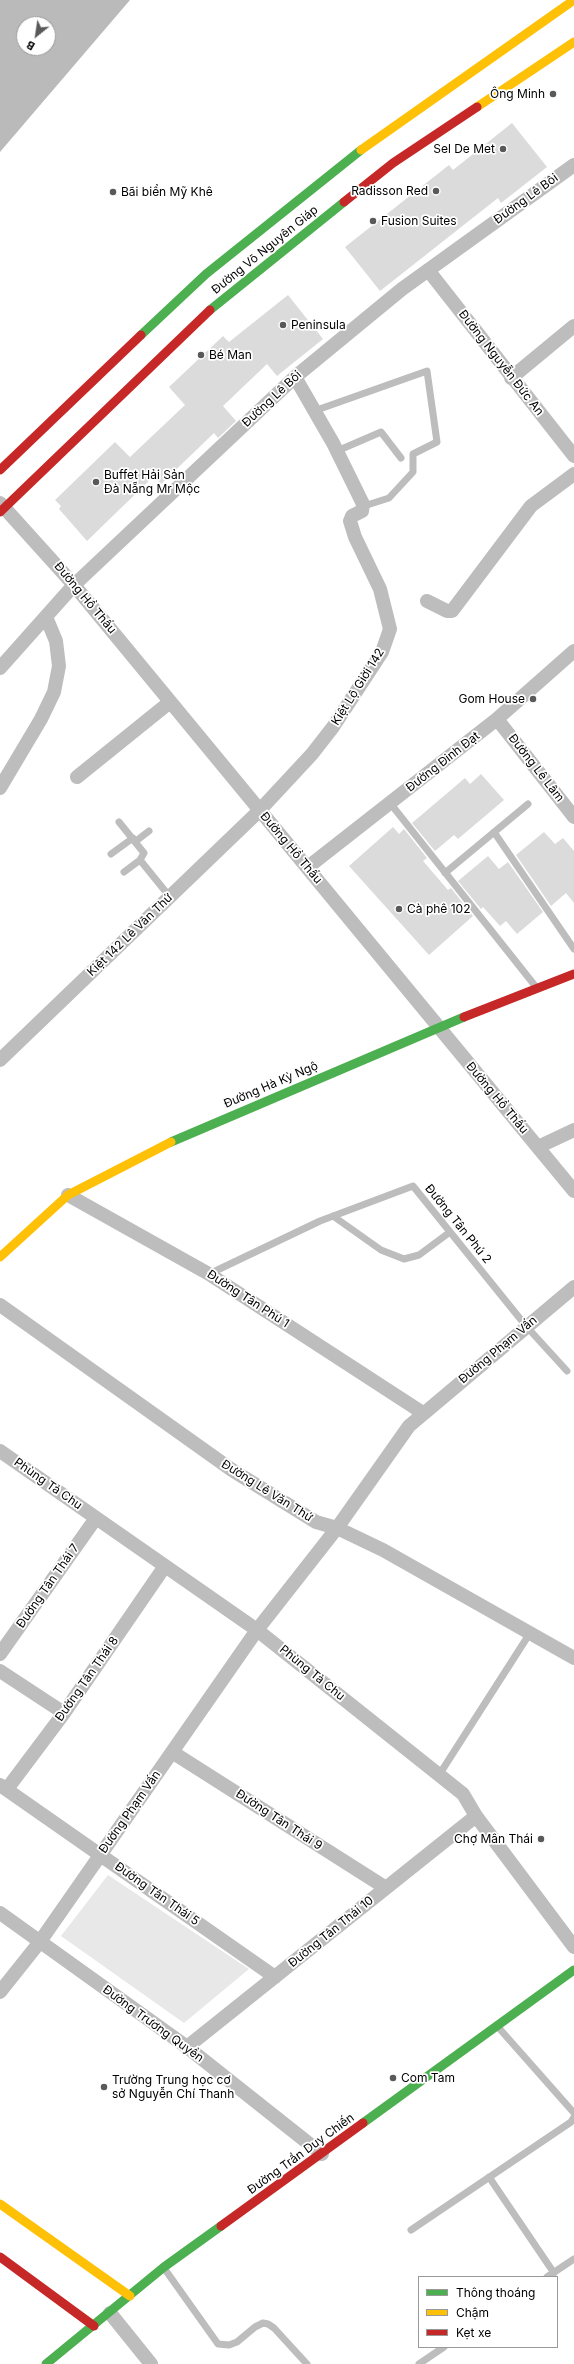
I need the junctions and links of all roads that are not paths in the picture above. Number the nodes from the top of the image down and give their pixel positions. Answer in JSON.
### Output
{"nodes":[{"id":1,"x":574,"y":0,"type":"edge"},
{"id":2,"x":574,"y":42,"type":"edge"},
{"id":3,"x":574,"y":165,"type":"edge"},
{"id":4,"x":428,"y":270,"type":"junction"},
{"id":5,"x":574,"y":326,"type":"edge"},
{"id":6,"x":294,"y":377,"type":"junction"},
{"id":7,"x":511,"y":378,"type":"junction"},
{"id":8,"x":314,"y":411,"type":"junction"},
{"id":9,"x":336,"y":451,"type":"junction"},
{"id":10,"x":574,"y":456,"type":"edge"},
{"id":11,"x":401,"y":458,"type":"dead end"},
{"id":12,"x":0,"y":470,"type":"edge"},
{"id":13,"x":574,"y":474,"type":"edge"},
{"id":14,"x":364,"y":506,"type":"junction"},
{"id":15,"x":2,"y":507,"type":"edge"},
{"id":16,"x":74,"y":585,"type":"junction"},
{"id":17,"x":427,"y":601,"type":"dead end"},
{"id":18,"x":46,"y":617,"type":"junction"},
{"id":19,"x":574,"y":651,"type":"edge"},
{"id":20,"x":0,"y":668,"type":"edge"},
{"id":21,"x":170,"y":702,"type":"junction"},
{"id":22,"x":497,"y":719,"type":"junction"},
{"id":23,"x":76,"y":777,"type":"dead end"},
{"id":24,"x":0,"y":788,"type":"edge"},
{"id":25,"x":390,"y":803,"type":"junction"},
{"id":26,"x":528,"y":804,"type":"dead end"},
{"id":27,"x":259,"y":811,"type":"junction"},
{"id":28,"x":573,"y":814,"type":"edge"},
{"id":29,"x":119,"y":822,"type":"dead end"},
{"id":30,"x":149,"y":831,"type":"dead end"},
{"id":31,"x":494,"y":832,"type":"junction"},
{"id":32,"x":134,"y":840,"type":"junction"},
{"id":33,"x":111,"y":854,"type":"dead end"},
{"id":34,"x":140,"y":860,"type":"junction"},
{"id":35,"x":308,"y":867,"type":"junction"},
{"id":36,"x":124,"y":872,"type":"dead end"},
{"id":37,"x":445,"y":873,"type":"junction"},
{"id":38,"x":170,"y":897,"type":"junction"},
{"id":39,"x":574,"y":949,"type":"edge"},
{"id":40,"x":574,"y":974,"type":"edge"},
{"id":41,"x":537,"y":988,"type":"junction"},
{"id":42,"x":438,"y":1027,"type":"junction"},
{"id":43,"x":0,"y":1060,"type":"edge"},
{"id":44,"x":574,"y":1130,"type":"edge"},
{"id":45,"x":538,"y":1147,"type":"junction"},
{"id":46,"x":574,"y":1191,"type":"edge"},
{"id":47,"x":68,"y":1195,"type":"junction"},
{"id":48,"x":334,"y":1216,"type":"junction"},
{"id":49,"x":450,"y":1232,"type":"junction"},
{"id":50,"x":0,"y":1257,"type":"edge"},
{"id":51,"x":209,"y":1274,"type":"junction"},
{"id":52,"x":574,"y":1287,"type":"edge"},
{"id":53,"x":0,"y":1305,"type":"edge"},
{"id":54,"x":526,"y":1326,"type":"junction"},
{"id":55,"x":567,"y":1371,"type":"dead end"},
{"id":56,"x":423,"y":1413,"type":"junction"},
{"id":57,"x":2,"y":1457,"type":"edge"},
{"id":58,"x":96,"y":1518,"type":"junction"},
{"id":59,"x":338,"y":1528,"type":"junction"},
{"id":60,"x":165,"y":1566,"type":"junction"},
{"id":61,"x":257,"y":1630,"type":"junction"},
{"id":62,"x":530,"y":1633,"type":"junction"},
{"id":63,"x":0,"y":1654,"type":"edge"},
{"id":64,"x":574,"y":1658,"type":"edge"},
{"id":65,"x":0,"y":1671,"type":"edge"},
{"id":66,"x":64,"y":1712,"type":"junction"},
{"id":67,"x":172,"y":1752,"type":"junction"},
{"id":68,"x":439,"y":1775,"type":"junction"},
{"id":69,"x":3,"y":1787,"type":"edge"},
{"id":70,"x":476,"y":1816,"type":"junction"},
{"id":71,"x":100,"y":1855,"type":"junction"},
{"id":72,"x":386,"y":1888,"type":"junction"},
{"id":73,"x":0,"y":1913,"type":"edge"},
{"id":74,"x":39,"y":1943,"type":"junction"},
{"id":75,"x":574,"y":1947,"type":"edge"},
{"id":76,"x":572,"y":1976,"type":"edge"},
{"id":77,"x":275,"y":1977,"type":"junction"},
{"id":78,"x":0,"y":1992,"type":"edge"},
{"id":79,"x":496,"y":2025,"type":"junction"},
{"id":80,"x":187,"y":2047,"type":"junction"},
{"id":81,"x":574,"y":2113,"type":"edge"},
{"id":82,"x":574,"y":2117,"type":"edge"},
{"id":83,"x":322,"y":2154,"type":"junction"},
{"id":84,"x":489,"y":2177,"type":"junction"},
{"id":85,"x":0,"y":2204,"type":"edge"},
{"id":86,"x":411,"y":2230,"type":"dead end"},
{"id":87,"x":0,"y":2257,"type":"edge"},
{"id":88,"x":574,"y":2259,"type":"edge"},
{"id":89,"x":164,"y":2267,"type":"junction"},
{"id":90,"x":554,"y":2273,"type":"junction"},
{"id":91,"x":549,"y":2276,"type":"edge"},
{"id":92,"x":130,"y":2296,"type":"junction"},
{"id":93,"x":110,"y":2313,"type":"junction"},
{"id":94,"x":94,"y":2326,"type":"junction"},
{"id":95,"x":443,"y":2348,"type":"edge"},
{"id":96,"x":46,"y":2364,"type":"edge"},
{"id":97,"x":152,"y":2364,"type":"edge"},
{"id":98,"x":307,"y":2364,"type":"edge"},
{"id":99,"x":421,"y":2364,"type":"edge"}],
"edges":[{"from":1,"to":12,"type":"street","name":"Đường Võ Nguyên Giáp"},
{"from":2,"to":15,"type":"street","name":"Đường Võ Nguyên Giáp"},
{"from":3,"to":4,"type":"street","name":"Đường Lê Bôi"},
{"from":4,"to":6,"type":"street","name":"Đường Lê Bôi"},
{"from":4,"to":7,"type":"street","name":"Đường Nguyễn Đức An"},
{"from":5,"to":7,"type":"street"},
{"from":6,"to":8,"type":"street"},
{"from":6,"to":16,"type":"street","name":"Đường Lê Bôi"},
{"from":7,"to":10,"type":"street","name":"Đường Nguyễn Đức An"},
{"from":8,"to":9,"type":"street"},
{"from":8,"to":14,"type":"lane"},
{"from":9,"to":11,"type":"lane"},
{"from":9,"to":14,"type":"street"},
{"from":13,"to":17,"type":"street"},
{"from":14,"to":27,"type":"street","name":"Kiệt Lộ Giời 142"},
{"from":15,"to":16,"type":"street","name":"Đường Hồ Thấu"},
{"from":16,"to":18,"type":"street","name":"Đường Lê Bôi"},
{"from":16,"to":21,"type":"street","name":"Đường Hồ Thấu"},
{"from":18,"to":20,"type":"street","name":"Đường Lê Bôi"},
{"from":18,"to":24,"type":"street"},
{"from":19,"to":22,"type":"street","name":"Đường Đinh Đạt"},
{"from":21,"to":23,"type":"street"},
{"from":21,"to":27,"type":"street","name":"Đường Hồ Thấu"},
{"from":22,"to":25,"type":"street","name":"Đường Đinh Đạt"},
{"from":22,"to":28,"type":"street","name":"Đường Lê Lâm"},
{"from":25,"to":35,"type":"street","name":"Đường Đinh Đạt"},
{"from":25,"to":37,"type":"lane"},
{"from":26,"to":31,"type":"lane"},
{"from":27,"to":35,"type":"street","name":"Đường Hồ Thấu"},
{"from":27,"to":38,"type":"street","name":"Kiệt 142 Lê Văn Thứ"},
{"from":29,"to":32,"type":"lane"},
{"from":30,"to":32,"type":"lane"},
{"from":31,"to":37,"type":"lane"},
{"from":31,"to":39,"type":"lane"},
{"from":32,"to":33,"type":"lane"},
{"from":32,"to":34,"type":"lane"},
{"from":34,"to":36,"type":"lane"},
{"from":34,"to":38,"type":"lane"},
{"from":35,"to":42,"type":"street","name":"Đường Hồ Thấu"},
{"from":37,"to":41,"type":"lane"},
{"from":38,"to":43,"type":"street","name":"Kiệt 142 Lê Văn Thứ"},
{"from":40,"to":41,"type":"street","name":"Đường Hà Kỳ Ngộ"},
{"from":41,"to":42,"type":"street","name":"Đường Hà Kỳ Ngộ"},
{"from":42,"to":45,"type":"street","name":"Đường Hồ Thấu"},
{"from":42,"to":47,"type":"street","name":"Đường Hà Kỳ Ngộ"},
{"from":44,"to":45,"type":"street"},
{"from":45,"to":46,"type":"street","name":"Đường Hồ Thấu"},
{"from":47,"to":50,"type":"street","name":"Đường Hà Kỳ Ngộ"},
{"from":47,"to":51,"type":"street","name":"Đường Tân Phú 1"},
{"from":48,"to":49,"type":"lane"},
{"from":48,"to":49,"type":"lane","name":"Đường Tân Phú 2"},
{"from":48,"to":51,"type":"lane","name":"Đường Tân Phú 2"},
{"from":49,"to":54,"type":"lane","name":"Đường Tân Phú 2"},
{"from":51,"to":56,"type":"street","name":"Đường Tân Phú 1"},
{"from":52,"to":54,"type":"street","name":"Đường Phạm Vấn"},
{"from":53,"to":59,"type":"street","name":"Đường Lê Văn Thứ"},
{"from":54,"to":55,"type":"lane","name":"Đường Tân Phú 2"},
{"from":54,"to":56,"type":"street","name":"Đường Phạm Vấn"},
{"from":56,"to":59,"type":"street","name":"Đường Phạm Vấn"},
{"from":57,"to":58,"type":"street","name":"Phùng Tả Chu"},
{"from":58,"to":60,"type":"street","name":"Phùng Tả Chu"},
{"from":58,"to":63,"type":"street","name":"Đường Tân Thái 7"},
{"from":59,"to":61,"type":"street","name":"Đường Phạm Vấn"},
{"from":59,"to":62,"type":"street","name":"Đường Lê Văn Thứ"},
{"from":60,"to":61,"type":"street","name":"Phùng Tả Chu"},
{"from":60,"to":66,"type":"street","name":"Đường Tân Thái 8"},
{"from":61,"to":67,"type":"street","name":"Đường Phạm Vấn"},
{"from":61,"to":68,"type":"street","name":"Phùng Tả Chu"},
{"from":62,"to":64,"type":"street","name":"Đường Lê Văn Thứ"},
{"from":62,"to":68,"type":"lane"},
{"from":65,"to":66,"type":"street"},
{"from":66,"to":69,"type":"street","name":"Đường Tân Thái 8"},
{"from":67,"to":71,"type":"street","name":"Đường Phạm Vấn"},
{"from":67,"to":72,"type":"street","name":"Đường Tân Thái 9"},
{"from":68,"to":70,"type":"street","name":"Phùng Tả Chu"},
{"from":69,"to":71,"type":"street","name":"Đường Tân Thái 5"},
{"from":70,"to":72,"type":"street","name":"Đường Tân Thái 10"},
{"from":70,"to":75,"type":"street","name":"Phùng Tả Chu"},
{"from":71,"to":74,"type":"street","name":"Đường Phạm Vấn"},
{"from":71,"to":77,"type":"street","name":"Đường Tân Thái 5"},
{"from":72,"to":77,"type":"street","name":"Đường Tân Thái 10"},
{"from":73,"to":74,"type":"street","name":"Đường Trương Quyền"},
{"from":74,"to":78,"type":"street","name":"Đường Phạm Vấn"},
{"from":74,"to":80,"type":"street","name":"Đường Trương Quyền"},
{"from":76,"to":79,"type":"street","name":"Đường Trần Duy Chiến"},
{"from":77,"to":80,"type":"street","name":"Đường Tân Thái 10"},
{"from":79,"to":81,"type":"lane"},
{"from":79,"to":83,"type":"street","name":"Đường Trần Duy Chiến"},
{"from":80,"to":83,"type":"street","name":"Đường Trương Quyền"},
{"from":82,"to":84,"type":"lane"},
{"from":83,"to":89,"type":"street","name":"Đường Trần Duy Chiến"},
{"from":84,"to":86,"type":"lane"},
{"from":84,"to":90,"type":"lane"},
{"from":85,"to":92,"type":"street"},
{"from":87,"to":94,"type":"street"},
{"from":88,"to":90,"type":"lane"},
{"from":89,"to":92,"type":"street","name":"Đường Trần Duy Chiến"},
{"from":89,"to":98,"type":"lane"},
{"from":90,"to":91,"type":"lane"},
{"from":92,"to":93,"type":"street","name":"Đường Trần Duy Chiến"},
{"from":93,"to":94,"type":"street","name":"Đường Trần Duy Chiến"},
{"from":93,"to":97,"type":"street"},
{"from":94,"to":96,"type":"street","name":"Đường Trần Duy Chiến"},
{"from":95,"to":99,"type":"lane"}]}
